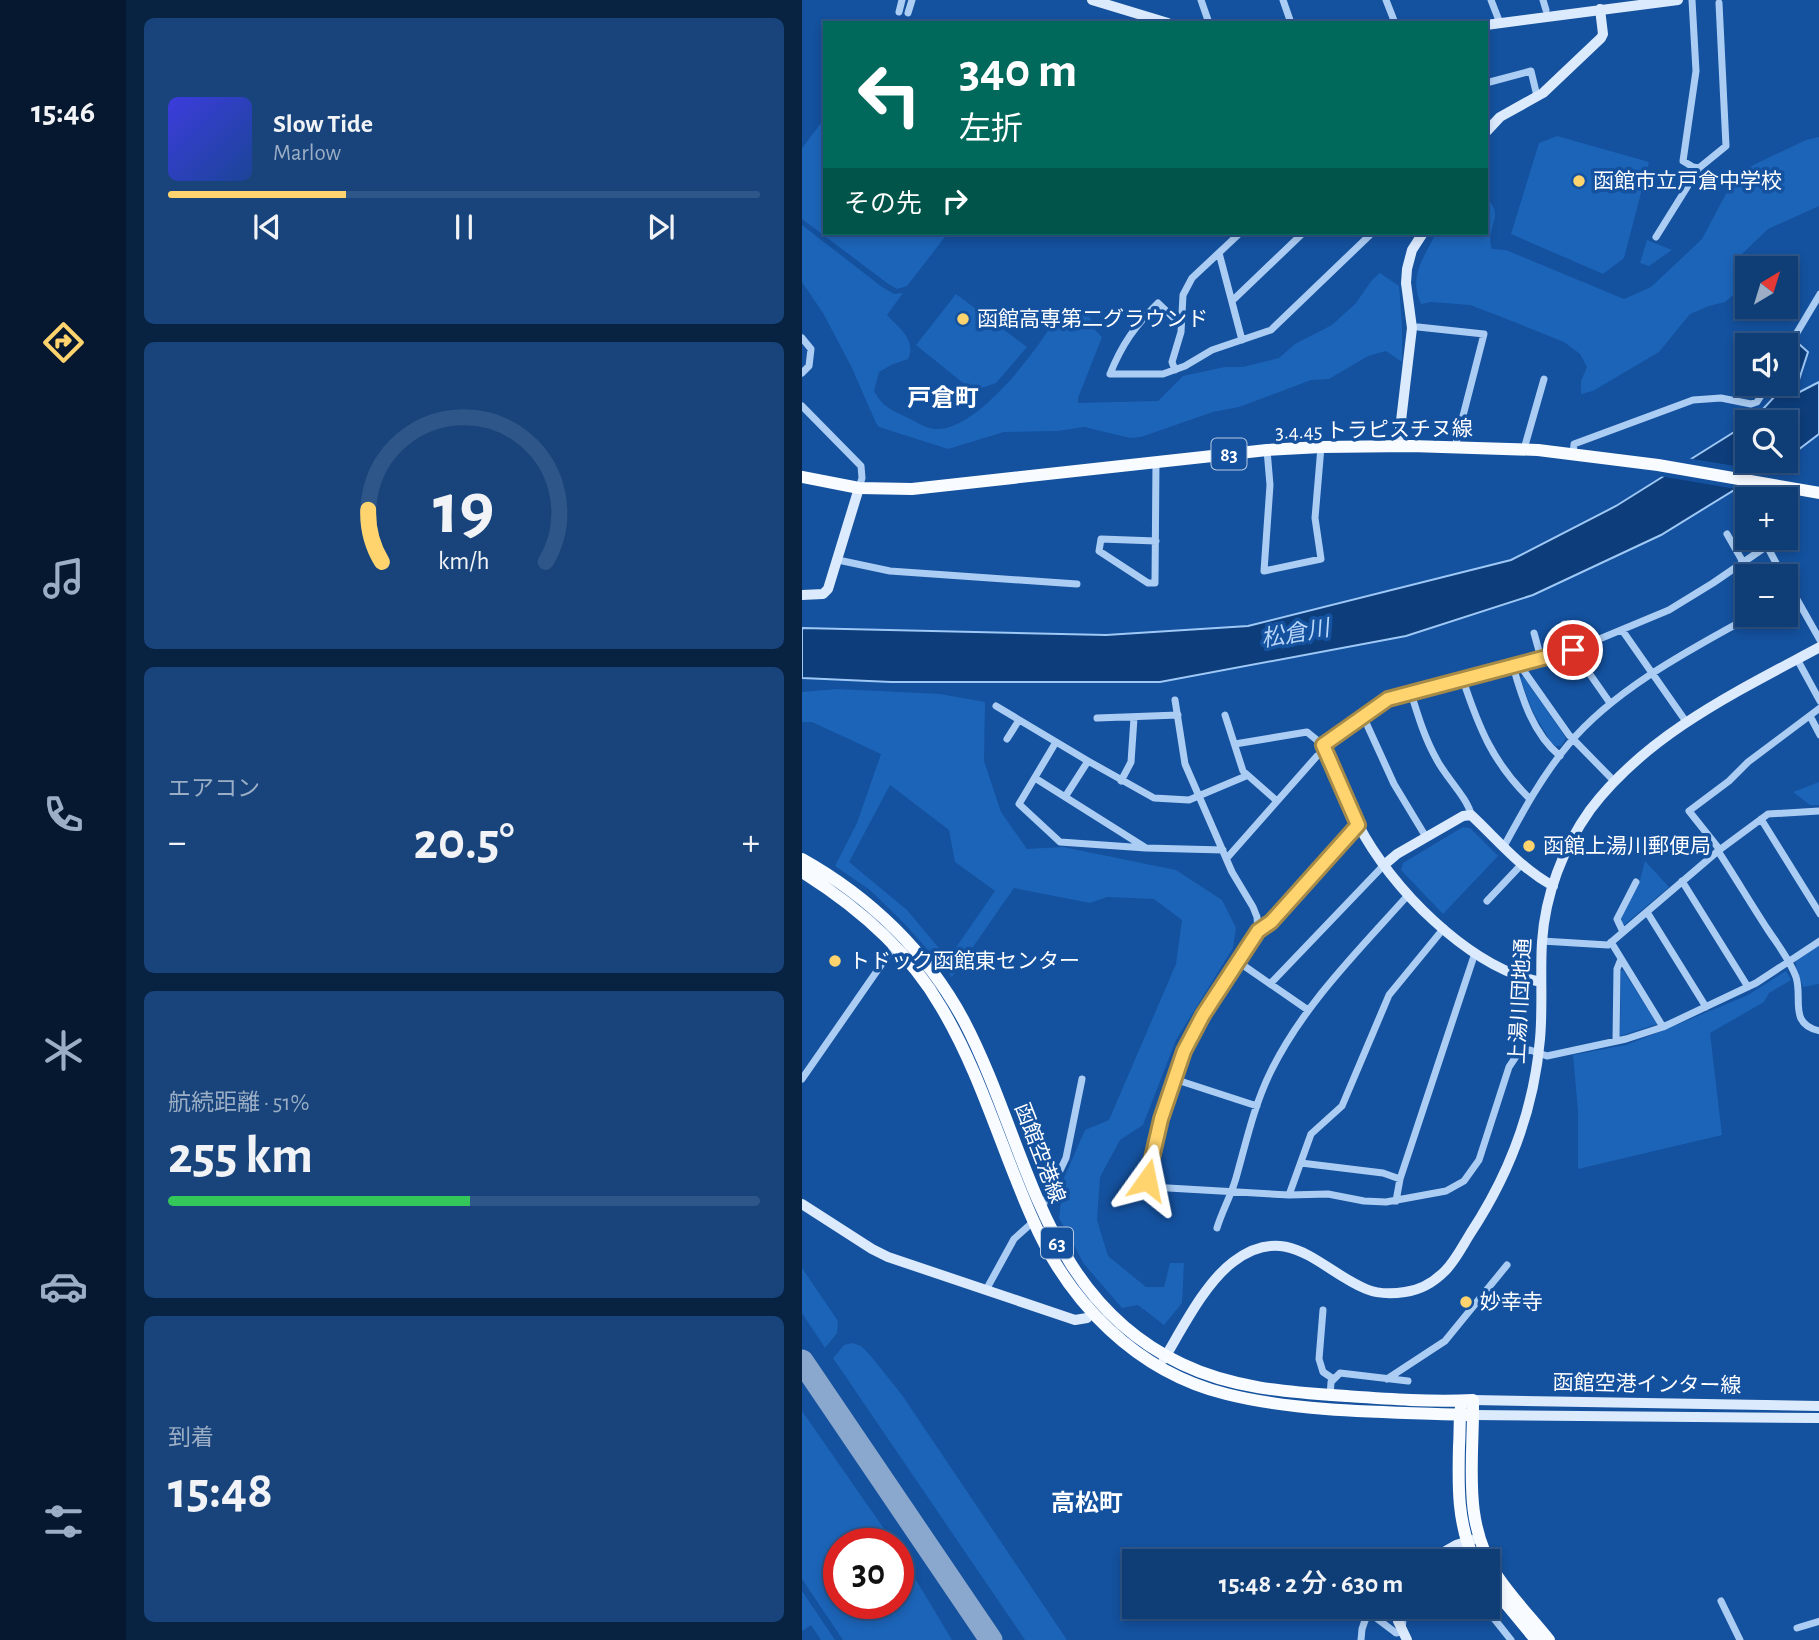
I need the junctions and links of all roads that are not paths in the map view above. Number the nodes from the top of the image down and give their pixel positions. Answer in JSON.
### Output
{"nodes":[{"id":1,"x":902,"y":0,"type":"edge"},
{"id":2,"x":912,"y":0,"type":"edge"},
{"id":3,"x":1093,"y":0,"type":"edge"},
{"id":4,"x":1201,"y":0,"type":"edge"},
{"id":5,"x":1283,"y":0,"type":"edge"},
{"id":6,"x":1386,"y":0,"type":"edge"},
{"id":7,"x":1492,"y":0,"type":"edge"},
{"id":8,"x":1543,"y":0,"type":"edge"},
{"id":9,"x":1678,"y":0,"type":"edge"},
{"id":10,"x":1692,"y":0,"type":"edge"},
{"id":11,"x":1718,"y":3,"type":"dead end"},
{"id":12,"x":1599,"y":5,"type":"edge"},
{"id":13,"x":1546,"y":9,"type":"dead end"},
{"id":14,"x":899,"y":12,"type":"dead end"},
{"id":15,"x":908,"y":13,"type":"dead end"},
{"id":16,"x":1161,"y":21,"type":"edge"},
{"id":17,"x":1208,"y":21,"type":"edge"},
{"id":18,"x":1290,"y":21,"type":"edge"},
{"id":19,"x":1394,"y":21,"type":"edge"},
{"id":20,"x":1500,"y":23,"type":"junction"},
{"id":21,"x":1488,"y":25,"type":"edge"},
{"id":22,"x":1488,"y":82,"type":"edge"},
{"id":23,"x":1537,"y":96,"type":"junction"},
{"id":24,"x":1488,"y":130,"type":"edge"},
{"id":25,"x":1699,"y":168,"type":"junction"},
{"id":26,"x":1238,"y":235,"type":"edge"},
{"id":27,"x":1301,"y":235,"type":"edge"},
{"id":28,"x":1370,"y":235,"type":"edge"},
{"id":29,"x":1422,"y":235,"type":"edge"},
{"id":30,"x":1656,"y":237,"type":"dead end"},
{"id":31,"x":1219,"y":253,"type":"junction"},
{"id":32,"x":1819,"y":294,"type":"edge"},
{"id":33,"x":1232,"y":300,"type":"junction"},
{"id":34,"x":1181,"y":324,"type":"junction"},
{"id":35,"x":1418,"y":327,"type":"dead end"},
{"id":36,"x":1796,"y":333,"type":"edge"},
{"id":37,"x":802,"y":338,"type":"edge"},
{"id":38,"x":1242,"y":340,"type":"junction"},
{"id":39,"x":1175,"y":370,"type":"junction"},
{"id":40,"x":802,"y":373,"type":"edge"},
{"id":41,"x":1544,"y":379,"type":"dead end"},
{"id":42,"x":1761,"y":396,"type":"edge"},
{"id":43,"x":802,"y":406,"type":"edge"},
{"id":44,"x":1398,"y":446,"type":"junction"},
{"id":45,"x":1321,"y":447,"type":"junction"},
{"id":46,"x":1455,"y":447,"type":"junction"},
{"id":47,"x":1524,"y":449,"type":"junction"},
{"id":48,"x":1267,"y":450,"type":"junction"},
{"id":49,"x":1573,"y":455,"type":"junction"},
{"id":50,"x":1156,"y":462,"type":"junction"},
{"id":51,"x":802,"y":477,"type":"edge"},
{"id":52,"x":859,"y":488,"type":"junction"},
{"id":53,"x":1819,"y":493,"type":"edge"},
{"id":54,"x":1727,"y":534,"type":"dead end"},
{"id":55,"x":1156,"y":541,"type":"junction"},
{"id":56,"x":838,"y":561,"type":"junction"},
{"id":57,"x":1743,"y":562,"type":"junction"},
{"id":58,"x":1777,"y":564,"type":"edge"},
{"id":59,"x":1077,"y":584,"type":"dead end"},
{"id":60,"x":802,"y":595,"type":"edge"},
{"id":61,"x":1798,"y":609,"type":"edge"},
{"id":62,"x":1564,"y":624,"type":"dead end"},
{"id":63,"x":1735,"y":626,"type":"edge"},
{"id":64,"x":1622,"y":630,"type":"junction"},
{"id":65,"x":1534,"y":633,"type":"dead end"},
{"id":66,"x":1819,"y":640,"type":"edge"},
{"id":67,"x":1819,"y":647,"type":"edge"},
{"id":68,"x":1573,"y":650,"type":"junction"},
{"id":69,"x":1541,"y":658,"type":"junction"},
{"id":70,"x":1797,"y":659,"type":"junction"},
{"id":71,"x":1516,"y":665,"type":"junction"},
{"id":72,"x":1653,"y":675,"type":"junction"},
{"id":73,"x":1463,"y":680,"type":"junction"},
{"id":74,"x":1411,"y":693,"type":"junction"},
{"id":75,"x":1175,"y":700,"type":"dead end"},
{"id":76,"x":1819,"y":701,"type":"edge"},
{"id":77,"x":1610,"y":703,"type":"junction"},
{"id":78,"x":996,"y":706,"type":"dead end"},
{"id":79,"x":1819,"y":708,"type":"edge"},
{"id":80,"x":1178,"y":715,"type":"junction"},
{"id":81,"x":1225,"y":715,"type":"dead end"},
{"id":82,"x":1363,"y":716,"type":"junction"},
{"id":83,"x":1810,"y":716,"type":"junction"},
{"id":84,"x":1097,"y":718,"type":"dead end"},
{"id":85,"x":1134,"y":718,"type":"junction"},
{"id":86,"x":1019,"y":719,"type":"junction"},
{"id":87,"x":1687,"y":723,"type":"junction"},
{"id":88,"x":1819,"y":735,"type":"edge"},
{"id":89,"x":1007,"y":739,"type":"dead end"},
{"id":90,"x":1573,"y":739,"type":"junction"},
{"id":91,"x":1056,"y":742,"type":"junction"},
{"id":92,"x":1235,"y":744,"type":"junction"},
{"id":93,"x":1324,"y":748,"type":"junction"},
{"id":94,"x":1560,"y":757,"type":"junction"},
{"id":95,"x":1088,"y":761,"type":"junction"},
{"id":96,"x":1246,"y":775,"type":"junction"},
{"id":97,"x":1035,"y":778,"type":"junction"},
{"id":98,"x":1121,"y":781,"type":"junction"},
{"id":99,"x":1615,"y":782,"type":"junction"},
{"id":100,"x":1065,"y":797,"type":"junction"},
{"id":101,"x":1195,"y":797,"type":"junction"},
{"id":102,"x":1530,"y":799,"type":"junction"},
{"id":103,"x":1277,"y":801,"type":"junction"},
{"id":104,"x":1819,"y":811,"type":"edge"},
{"id":105,"x":1470,"y":816,"type":"junction"},
{"id":106,"x":1761,"y":819,"type":"junction"},
{"id":107,"x":1358,"y":825,"type":"junction"},
{"id":108,"x":1426,"y":837,"type":"junction"},
{"id":109,"x":1146,"y":848,"type":"junction"},
{"id":110,"x":1503,"y":849,"type":"junction"},
{"id":111,"x":1218,"y":850,"type":"junction"},
{"id":112,"x":1719,"y":850,"type":"junction"},
{"id":113,"x":1227,"y":858,"type":"junction"},
{"id":114,"x":802,"y":859,"type":"edge"},
{"id":115,"x":1384,"y":865,"type":"junction"},
{"id":116,"x":1521,"y":865,"type":"junction"},
{"id":117,"x":802,"y":872,"type":"edge"},
{"id":118,"x":1682,"y":881,"type":"junction"},
{"id":119,"x":1636,"y":883,"type":"dead end"},
{"id":120,"x":1553,"y":886,"type":"junction"},
{"id":121,"x":1409,"y":894,"type":"junction"},
{"id":122,"x":1487,"y":901,"type":"dead end"},
{"id":123,"x":1647,"y":912,"type":"junction"},
{"id":124,"x":1819,"y":914,"type":"edge"},
{"id":125,"x":1444,"y":928,"type":"junction"},
{"id":126,"x":1258,"y":931,"type":"junction"},
{"id":127,"x":1623,"y":932,"type":"junction"},
{"id":128,"x":899,"y":941,"type":"junction"},
{"id":129,"x":1542,"y":941,"type":"junction"},
{"id":130,"x":1819,"y":941,"type":"edge"},
{"id":131,"x":1611,"y":943,"type":"junction"},
{"id":132,"x":1475,"y":953,"type":"junction"},
{"id":133,"x":1621,"y":959,"type":"junction"},
{"id":134,"x":1237,"y":961,"type":"junction"},
{"id":135,"x":1789,"y":962,"type":"junction"},
{"id":136,"x":1541,"y":982,"type":"junction"},
{"id":137,"x":1270,"y":984,"type":"junction"},
{"id":138,"x":1748,"y":987,"type":"junction"},
{"id":139,"x":1706,"y":1007,"type":"junction"},
{"id":140,"x":1308,"y":1010,"type":"junction"},
{"id":141,"x":1663,"y":1027,"type":"junction"},
{"id":142,"x":1819,"y":1031,"type":"edge"},
{"id":143,"x":1616,"y":1041,"type":"junction"},
{"id":144,"x":1539,"y":1054,"type":"junction"},
{"id":145,"x":802,"y":1079,"type":"edge"},
{"id":146,"x":1082,"y":1079,"type":"dead end"},
{"id":147,"x":1174,"y":1079,"type":"junction"},
{"id":148,"x":1257,"y":1106,"type":"junction"},
{"id":149,"x":1301,"y":1163,"type":"junction"},
{"id":150,"x":1400,"y":1179,"type":"junction"},
{"id":151,"x":1231,"y":1191,"type":"junction"},
{"id":152,"x":1289,"y":1195,"type":"junction"},
{"id":153,"x":1396,"y":1201,"type":"junction"},
{"id":154,"x":802,"y":1204,"type":"edge"},
{"id":155,"x":1041,"y":1210,"type":"junction"},
{"id":156,"x":1033,"y":1222,"type":"junction"},
{"id":157,"x":1217,"y":1228,"type":"dead end"},
{"id":158,"x":1507,"y":1265,"type":"dead end"},
{"id":159,"x":986,"y":1290,"type":"junction"},
{"id":160,"x":1323,"y":1310,"type":"dead end"},
{"id":161,"x":1087,"y":1318,"type":"dead end"},
{"id":162,"x":1162,"y":1362,"type":"junction"},
{"id":163,"x":1332,"y":1378,"type":"junction"},
{"id":164,"x":1387,"y":1379,"type":"junction"},
{"id":165,"x":1408,"y":1381,"type":"dead end"},
{"id":166,"x":1468,"y":1400,"type":"junction"},
{"id":167,"x":1329,"y":1401,"type":"junction"},
{"id":168,"x":1819,"y":1406,"type":"edge"},
{"id":169,"x":1460,"y":1414,"type":"junction"},
{"id":170,"x":1473,"y":1415,"type":"junction"},
{"id":171,"x":1819,"y":1418,"type":"edge"},
{"id":172,"x":1472,"y":1540,"type":"junction"},
{"id":173,"x":1453,"y":1549,"type":"edge"},
{"id":174,"x":1473,"y":1549,"type":"edge"},
{"id":175,"x":1500,"y":1596,"type":"edge"},
{"id":176,"x":1721,"y":1601,"type":"dead end"},
{"id":177,"x":1366,"y":1619,"type":"edge"},
{"id":178,"x":1380,"y":1619,"type":"edge"},
{"id":179,"x":1399,"y":1619,"type":"edge"},
{"id":180,"x":1494,"y":1619,"type":"edge"},
{"id":181,"x":1819,"y":1621,"type":"edge"},
{"id":182,"x":1797,"y":1628,"type":"dead end"},
{"id":183,"x":1404,"y":1636,"type":"edge"},
{"id":184,"x":1361,"y":1640,"type":"edge"},
{"id":185,"x":1511,"y":1640,"type":"edge"},
{"id":186,"x":1536,"y":1640,"type":"edge"},
{"id":187,"x":1549,"y":1640,"type":"edge"},
{"id":188,"x":1740,"y":1640,"type":"edge"}],
"edges":[{"from":1,"to":14,"type":"street"},
{"from":2,"to":15,"type":"street"},
{"from":3,"to":16,"type":"street"},
{"from":4,"to":17,"type":"street"},
{"from":5,"to":18,"type":"street"},
{"from":6,"to":19,"type":"street"},
{"from":7,"to":20,"type":"street"},
{"from":8,"to":13,"type":"street"},
{"from":9,"to":12,"type":"street"},
{"from":10,"to":25,"type":"street"},
{"from":11,"to":25,"type":"street"},
{"from":12,"to":20,"type":"street"},
{"from":12,"to":23,"type":"street"},
{"from":20,"to":21,"type":"street"},
{"from":22,"to":23,"type":"street"},
{"from":23,"to":24,"type":"street"},
{"from":25,"to":30,"type":"street"},
{"from":26,"to":31,"type":"street"},
{"from":27,"to":33,"type":"street"},
{"from":28,"to":38,"type":"street"},
{"from":29,"to":44,"type":"street"},
{"from":31,"to":33,"type":"street"},
{"from":31,"to":34,"type":"street"},
{"from":32,"to":36,"type":"street"},
{"from":33,"to":38,"type":"street"},
{"from":34,"to":39,"type":"street"},
{"from":34,"to":39,"type":"street"},
{"from":35,"to":46,"type":"street"},
{"from":37,"to":40,"type":"street"},
{"from":38,"to":39,"type":"street"},
{"from":41,"to":47,"type":"street"},
{"from":42,"to":49,"type":"street"},
{"from":43,"to":52,"type":"street"},
{"from":44,"to":45,"type":"main road","name":"3.4.45 トラピスチヌ線","number":"83"},
{"from":44,"to":46,"type":"main road","name":"3.4.45 トラピスチヌ線","number":"83"},
{"from":45,"to":48,"type":"main road","name":"3.4.45 トラピスチヌ線","number":"83"},
{"from":45,"to":48,"type":"street"},
{"from":46,"to":47,"type":"main road","name":"3.4.45 トラピスチヌ線","number":"83"},
{"from":47,"to":49,"type":"main road","name":"3.4.45 トラピスチヌ線","number":"83"},
{"from":48,"to":50,"type":"main road","name":"3.4.45 トラピスチヌ線","number":"83"},
{"from":49,"to":53,"type":"main road","name":"3.4.45 トラピスチヌ線","number":"83"},
{"from":50,"to":52,"type":"main road","name":"3.4.45 トラピスチヌ線","number":"83"},
{"from":50,"to":55,"type":"street"},
{"from":51,"to":52,"type":"main road","name":"3.4.45 トラピスチヌ線","number":"83"},
{"from":52,"to":56,"type":"street"},
{"from":54,"to":57,"type":"street"},
{"from":55,"to":55,"type":"street"},
{"from":56,"to":59,"type":"street"},
{"from":56,"to":60,"type":"street"},
{"from":57,"to":58,"type":"street"},
{"from":57,"to":64,"type":"street"},
{"from":61,"to":66,"type":"street"},
{"from":62,"to":68,"type":"street"},
{"from":63,"to":72,"type":"street"},
{"from":64,"to":68,"type":"street"},
{"from":64,"to":72,"type":"street"},
{"from":65,"to":69,"type":"street"},
{"from":67,"to":70,"type":"street","name":"上湯川団地通"},
{"from":68,"to":69,"type":"street"},
{"from":68,"to":77,"type":"street"},
{"from":69,"to":71,"type":"street"},
{"from":70,"to":76,"type":"street"},
{"from":70,"to":87,"type":"street","name":"上湯川団地通"},
{"from":71,"to":73,"type":"street"},
{"from":71,"to":90,"type":"street"},
{"from":71,"to":94,"type":"street"},
{"from":72,"to":77,"type":"street"},
{"from":72,"to":87,"type":"street"},
{"from":73,"to":74,"type":"street"},
{"from":73,"to":102,"type":"street"},
{"from":74,"to":82,"type":"street"},
{"from":74,"to":105,"type":"street"},
{"from":75,"to":80,"type":"street"},
{"from":77,"to":90,"type":"street"},
{"from":78,"to":86,"type":"street"},
{"from":79,"to":83,"type":"street"},
{"from":80,"to":85,"type":"street"},
{"from":80,"to":101,"type":"street"},
{"from":81,"to":92,"type":"street"},
{"from":82,"to":93,"type":"street"},
{"from":82,"to":108,"type":"street"},
{"from":83,"to":88,"type":"street"},
{"from":83,"to":112,"type":"street"},
{"from":84,"to":85,"type":"street"},
{"from":85,"to":98,"type":"street"},
{"from":86,"to":89,"type":"street"},
{"from":86,"to":91,"type":"street"},
{"from":87,"to":99,"type":"street","name":"上湯川団地通"},
{"from":90,"to":94,"type":"street"},
{"from":90,"to":99,"type":"street"},
{"from":91,"to":95,"type":"street"},
{"from":91,"to":97,"type":"street"},
{"from":92,"to":93,"type":"street"},
{"from":92,"to":96,"type":"street"},
{"from":93,"to":103,"type":"street"},
{"from":93,"to":107,"type":"street"},
{"from":94,"to":102,"type":"street"},
{"from":95,"to":98,"type":"street"},
{"from":95,"to":100,"type":"street"},
{"from":96,"to":101,"type":"street"},
{"from":96,"to":103,"type":"street"},
{"from":97,"to":100,"type":"street"},
{"from":97,"to":109,"type":"street"},
{"from":98,"to":101,"type":"street"},
{"from":99,"to":120,"type":"street","name":"上湯川団地通"},
{"from":100,"to":109,"type":"street"},
{"from":101,"to":111,"type":"street"},
{"from":102,"to":110,"type":"street"},
{"from":103,"to":113,"type":"street"},
{"from":104,"to":106,"type":"street"},
{"from":105,"to":108,"type":"street"},
{"from":105,"to":110,"type":"street"},
{"from":106,"to":112,"type":"street"},
{"from":106,"to":124,"type":"street"},
{"from":107,"to":115,"type":"street"},
{"from":107,"to":126,"type":"street"},
{"from":108,"to":115,"type":"street"},
{"from":109,"to":111,"type":"street"},
{"from":110,"to":116,"type":"street"},
{"from":111,"to":113,"type":"street"},
{"from":112,"to":118,"type":"street"},
{"from":112,"to":135,"type":"street"},
{"from":113,"to":126,"type":"street"},
{"from":114,"to":128,"type":"main road","name":"函館空港線","number":"63"},
{"from":115,"to":121,"type":"street"},
{"from":115,"to":137,"type":"street"},
{"from":116,"to":120,"type":"street"},
{"from":116,"to":122,"type":"street"},
{"from":117,"to":128,"type":"main road","name":"函館空港線","number":"63"},
{"from":118,"to":123,"type":"street"},
{"from":118,"to":138,"type":"street"},
{"from":119,"to":127,"type":"street"},
{"from":120,"to":129,"type":"street","name":"上湯川団地通"},
{"from":121,"to":125,"type":"street"},
{"from":121,"to":140,"type":"street"},
{"from":123,"to":127,"type":"street"},
{"from":123,"to":139,"type":"street"},
{"from":125,"to":132,"type":"street"},
{"from":125,"to":149,"type":"street"},
{"from":126,"to":134,"type":"street"},
{"from":127,"to":131,"type":"street"},
{"from":128,"to":145,"type":"street"},
{"from":128,"to":155,"type":"main road","name":"函館空港線","number":"63"},
{"from":128,"to":156,"type":"main road","name":"函館空港線","number":"63"},
{"from":129,"to":131,"type":"street"},
{"from":129,"to":136,"type":"street","name":"上湯川団地通"},
{"from":130,"to":135,"type":"street"},
{"from":131,"to":133,"type":"street"},
{"from":132,"to":136,"type":"street"},
{"from":132,"to":150,"type":"street"},
{"from":133,"to":141,"type":"street"},
{"from":133,"to":143,"type":"street"},
{"from":134,"to":137,"type":"street"},
{"from":134,"to":147,"type":"street"},
{"from":135,"to":138,"type":"street"},
{"from":135,"to":142,"type":"street"},
{"from":136,"to":144,"type":"street","name":"上湯川団地通"},
{"from":137,"to":140,"type":"street"},
{"from":138,"to":139,"type":"street"},
{"from":139,"to":141,"type":"street"},
{"from":140,"to":148,"type":"street"},
{"from":141,"to":143,"type":"street"},
{"from":143,"to":144,"type":"street"},
{"from":144,"to":153,"type":"street"},
{"from":144,"to":162,"type":"street","name":"上湯川団地通"},
{"from":146,"to":155,"type":"street"},
{"from":147,"to":148,"type":"street"},
{"from":147,"to":151,"type":"street"},
{"from":148,"to":151,"type":"street"},
{"from":149,"to":150,"type":"street"},
{"from":149,"to":152,"type":"street"},
{"from":150,"to":153,"type":"street"},
{"from":151,"to":152,"type":"street"},
{"from":151,"to":157,"type":"street"},
{"from":152,"to":153,"type":"street"},
{"from":154,"to":159,"type":"street"},
{"from":155,"to":156,"type":"street"},
{"from":155,"to":162,"type":"main road","name":"函館空港線","number":"63"},
{"from":156,"to":159,"type":"street"},
{"from":156,"to":162,"type":"main road","name":"函館空港線","number":"63"},
{"from":158,"to":164,"type":"street"},
{"from":159,"to":161,"type":"street"},
{"from":160,"to":163,"type":"street"},
{"from":162,"to":167,"type":"main road","name":"函館空港線","number":"63"},
{"from":163,"to":164,"type":"street"},
{"from":163,"to":167,"type":"street"},
{"from":164,"to":165,"type":"street"},
{"from":166,"to":167,"type":"main road","name":"函館空港線","number":"63"},
{"from":166,"to":168,"type":"street","name":"函館空港インター線"},
{"from":166,"to":169,"type":"main road"},
{"from":166,"to":170,"type":"main road"},
{"from":167,"to":169,"type":"main road","name":"函館空港線","number":"63"},
{"from":169,"to":170,"type":"main road","name":"函館空港線","number":"63"},
{"from":169,"to":172,"type":"main road"},
{"from":170,"to":171,"type":"street","name":"函館空港インター線"},
{"from":170,"to":172,"type":"main road"},
{"from":172,"to":173,"type":"street"},
{"from":172,"to":174,"type":"main road"},
{"from":172,"to":187,"type":"main road"},
{"from":175,"to":186,"type":"main road"},
{"from":176,"to":188,"type":"street"},
{"from":177,"to":184,"type":"street"},
{"from":178,"to":183,"type":"street"},
{"from":179,"to":183,"type":"street"},
{"from":180,"to":185,"type":"street"},
{"from":181,"to":182,"type":"street"}]}
